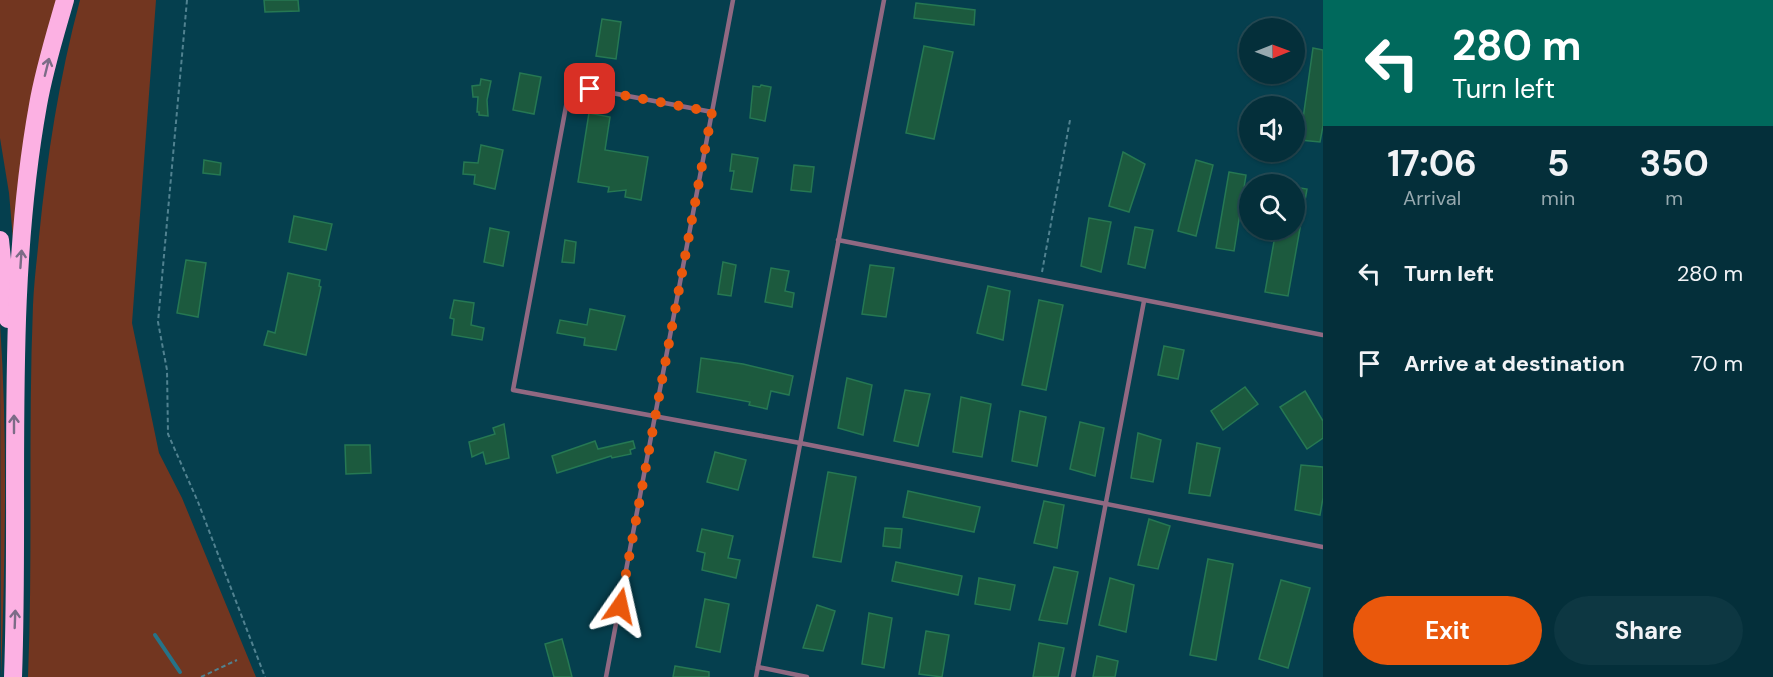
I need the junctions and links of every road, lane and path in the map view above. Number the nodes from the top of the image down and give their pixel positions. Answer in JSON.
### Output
{"nodes":[{"id":1,"x":65,"y":0,"type":"edge"},
{"id":2,"x":187,"y":0,"type":"edge"},
{"id":3,"x":733,"y":0,"type":"edge"},
{"id":4,"x":884,"y":0,"type":"edge"},
{"id":5,"x":712,"y":112,"type":"junction"},
{"id":6,"x":1070,"y":120,"type":"dead end"},
{"id":7,"x":0,"y":240,"type":"edge"},
{"id":8,"x":838,"y":240,"type":"junction"},
{"id":9,"x":1041,"y":281,"type":"junction"},
{"id":10,"x":1144,"y":301,"type":"junction"},
{"id":11,"x":1323,"y":335,"type":"edge"},
{"id":12,"x":14,"y":381,"type":"junction"},
{"id":13,"x":655,"y":418,"type":"junction"},
{"id":14,"x":800,"y":443,"type":"junction"},
{"id":15,"x":1106,"y":503,"type":"junction"},
{"id":16,"x":1323,"y":547,"type":"edge"},
{"id":17,"x":237,"y":660,"type":"dead end"},
{"id":18,"x":758,"y":667,"type":"junction"},
{"id":19,"x":13,"y":677,"type":"edge"},
{"id":20,"x":201,"y":677,"type":"edge"},
{"id":21,"x":265,"y":677,"type":"edge"},
{"id":22,"x":606,"y":677,"type":"edge"},
{"id":23,"x":756,"y":677,"type":"edge"},
{"id":24,"x":807,"y":677,"type":"edge"},
{"id":25,"x":1073,"y":677,"type":"edge"}],
"edges":[{"from":12,"to":1,"type":"highway","one_way":true},
{"from":2,"to":21,"type":"path"},
{"from":3,"to":5,"type":"lane"},
{"from":4,"to":8,"type":"lane"},
{"from":5,"to":13,"type":"lane"},
{"from":5,"to":13,"type":"lane"},
{"from":6,"to":9,"type":"path"},
{"from":7,"to":12,"type":"highway"},
{"from":8,"to":9,"type":"lane"},
{"from":8,"to":14,"type":"lane"},
{"from":9,"to":10,"type":"lane"},
{"from":10,"to":11,"type":"lane"},
{"from":10,"to":15,"type":"lane"},
{"from":19,"to":12,"type":"highway","one_way":true},
{"from":13,"to":14,"type":"lane"},
{"from":13,"to":22,"type":"lane"},
{"from":14,"to":15,"type":"lane"},
{"from":14,"to":18,"type":"lane"},
{"from":15,"to":16,"type":"lane"},
{"from":15,"to":25,"type":"lane"},
{"from":17,"to":20,"type":"path"},
{"from":18,"to":23,"type":"lane"},
{"from":18,"to":24,"type":"lane"}]}
